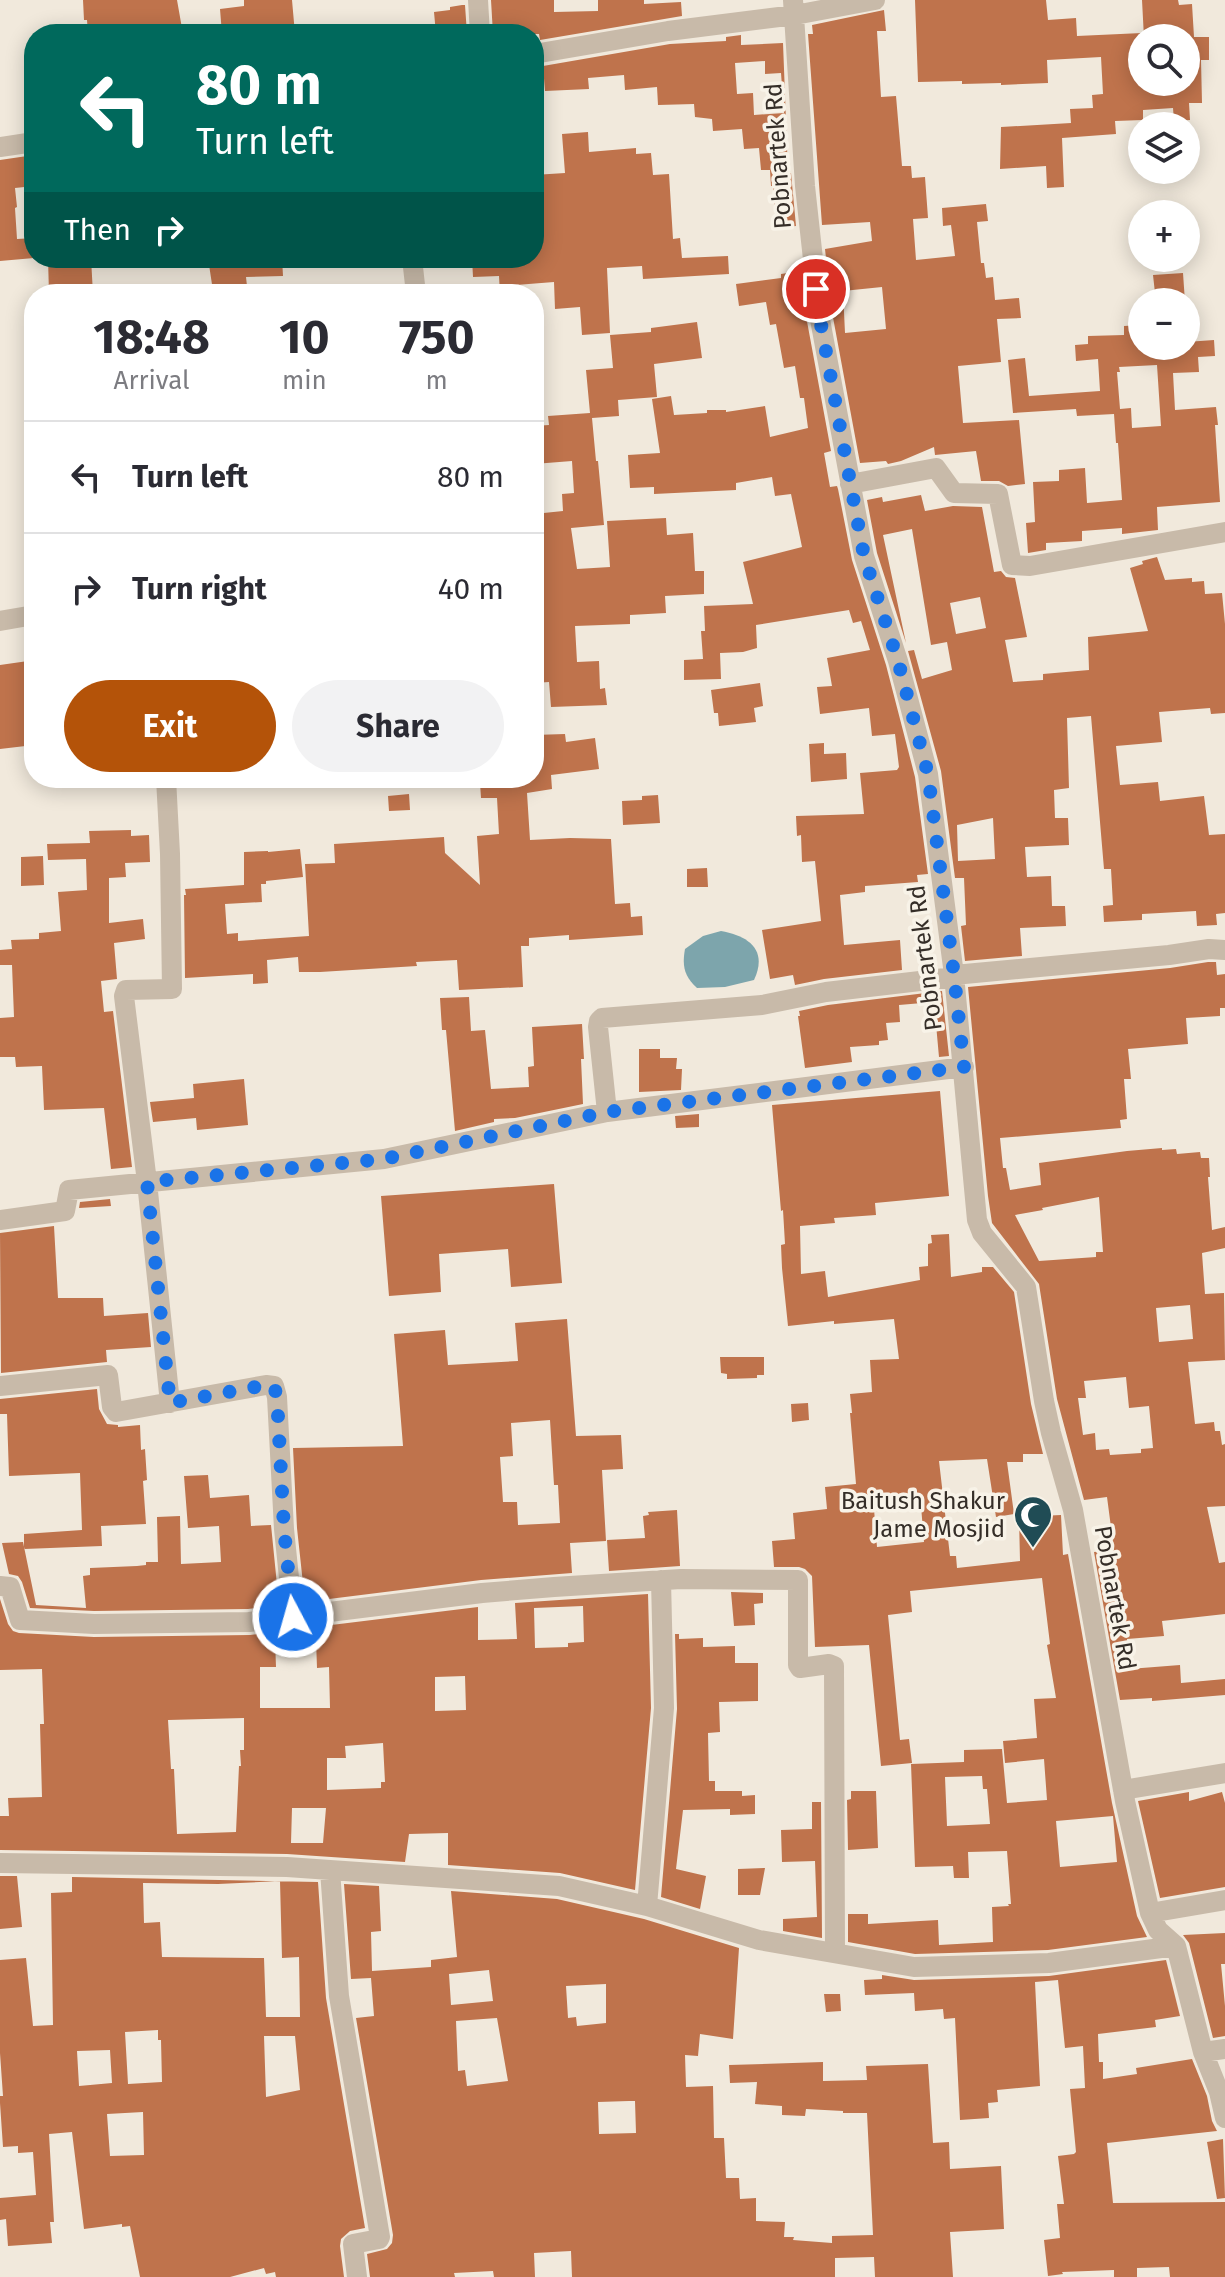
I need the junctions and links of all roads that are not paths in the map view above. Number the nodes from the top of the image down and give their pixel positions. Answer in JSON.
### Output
{"nodes":[{"id":1,"x":478,"y":0,"type":"edge"},
{"id":2,"x":875,"y":0,"type":"edge"},
{"id":3,"x":794,"y":7,"type":"edge"},
{"id":4,"x":479,"y":24,"type":"edge"},
{"id":5,"x":544,"y":52,"type":"edge"},
{"id":6,"x":24,"y":143,"type":"edge"},
{"id":7,"x":0,"y":147,"type":"edge"},
{"id":8,"x":850,"y":484,"type":"junction"},
{"id":9,"x":1225,"y":532,"type":"edge"},
{"id":10,"x":24,"y":617,"type":"edge"},
{"id":11,"x":0,"y":621,"type":"edge"},
{"id":12,"x":167,"y":788,"type":"edge"},
{"id":13,"x":1225,"y":950,"type":"edge"},
{"id":14,"x":954,"y":976,"type":"junction"},
{"id":15,"x":964,"y":1067,"type":"junction"},
{"id":16,"x":607,"y":1112,"type":"junction"},
{"id":17,"x":147,"y":1182,"type":"junction"},
{"id":18,"x":0,"y":1220,"type":"edge"},
{"id":19,"x":0,"y":1386,"type":"edge"},
{"id":20,"x":170,"y":1403,"type":"junction"},
{"id":21,"x":661,"y":1580,"type":"junction"},
{"id":22,"x":0,"y":1586,"type":"edge"},
{"id":23,"x":293,"y":1617,"type":"junction"},
{"id":24,"x":1225,"y":1773,"type":"edge"},
{"id":25,"x":1123,"y":1790,"type":"junction"},
{"id":26,"x":0,"y":1863,"type":"edge"},
{"id":27,"x":330,"y":1870,"type":"junction"},
{"id":28,"x":1225,"y":1900,"type":"edge"},
{"id":29,"x":647,"y":1906,"type":"junction"},
{"id":30,"x":1150,"y":1913,"type":"junction"},
{"id":31,"x":1176,"y":1946,"type":"junction"},
{"id":32,"x":835,"y":1953,"type":"junction"},
{"id":33,"x":1225,"y":2049,"type":"edge"},
{"id":34,"x":1203,"y":2052,"type":"junction"},
{"id":35,"x":1225,"y":2118,"type":"edge"},
{"id":36,"x":357,"y":2277,"type":"edge"}],
"edges":[{"from":1,"to":4,"type":"street"},
{"from":2,"to":3,"type":"street"},
{"from":3,"to":5,"type":"street"},
{"from":3,"to":8,"type":"street","name":"Pobnartek Rd"},
{"from":6,"to":7,"type":"street"},
{"from":8,"to":9,"type":"street"},
{"from":8,"to":14,"type":"street","name":"Pobnartek Rd"},
{"from":10,"to":11,"type":"street"},
{"from":12,"to":17,"type":"street"},
{"from":13,"to":14,"type":"street"},
{"from":14,"to":15,"type":"street","name":"Pobnartek Rd"},
{"from":14,"to":16,"type":"street"},
{"from":15,"to":16,"type":"street"},
{"from":15,"to":25,"type":"street","name":"Pobnartek Rd"},
{"from":16,"to":17,"type":"street"},
{"from":17,"to":18,"type":"street"},
{"from":17,"to":20,"type":"street"},
{"from":19,"to":20,"type":"street"},
{"from":20,"to":23,"type":"street"},
{"from":21,"to":23,"type":"street"},
{"from":21,"to":29,"type":"street"},
{"from":21,"to":32,"type":"street"},
{"from":22,"to":23,"type":"street"},
{"from":24,"to":25,"type":"street"},
{"from":25,"to":30,"type":"street","name":"Pobnartek Rd"},
{"from":26,"to":27,"type":"street"},
{"from":27,"to":29,"type":"street"},
{"from":27,"to":36,"type":"street"},
{"from":28,"to":30,"type":"street"},
{"from":29,"to":32,"type":"street"},
{"from":30,"to":31,"type":"street","name":"Pobnartek Rd"},
{"from":31,"to":32,"type":"street"},
{"from":31,"to":34,"type":"street","name":"Pobnartek Rd"},
{"from":33,"to":34,"type":"street"},
{"from":34,"to":35,"type":"street","name":"Pobnartek Rd"}]}
